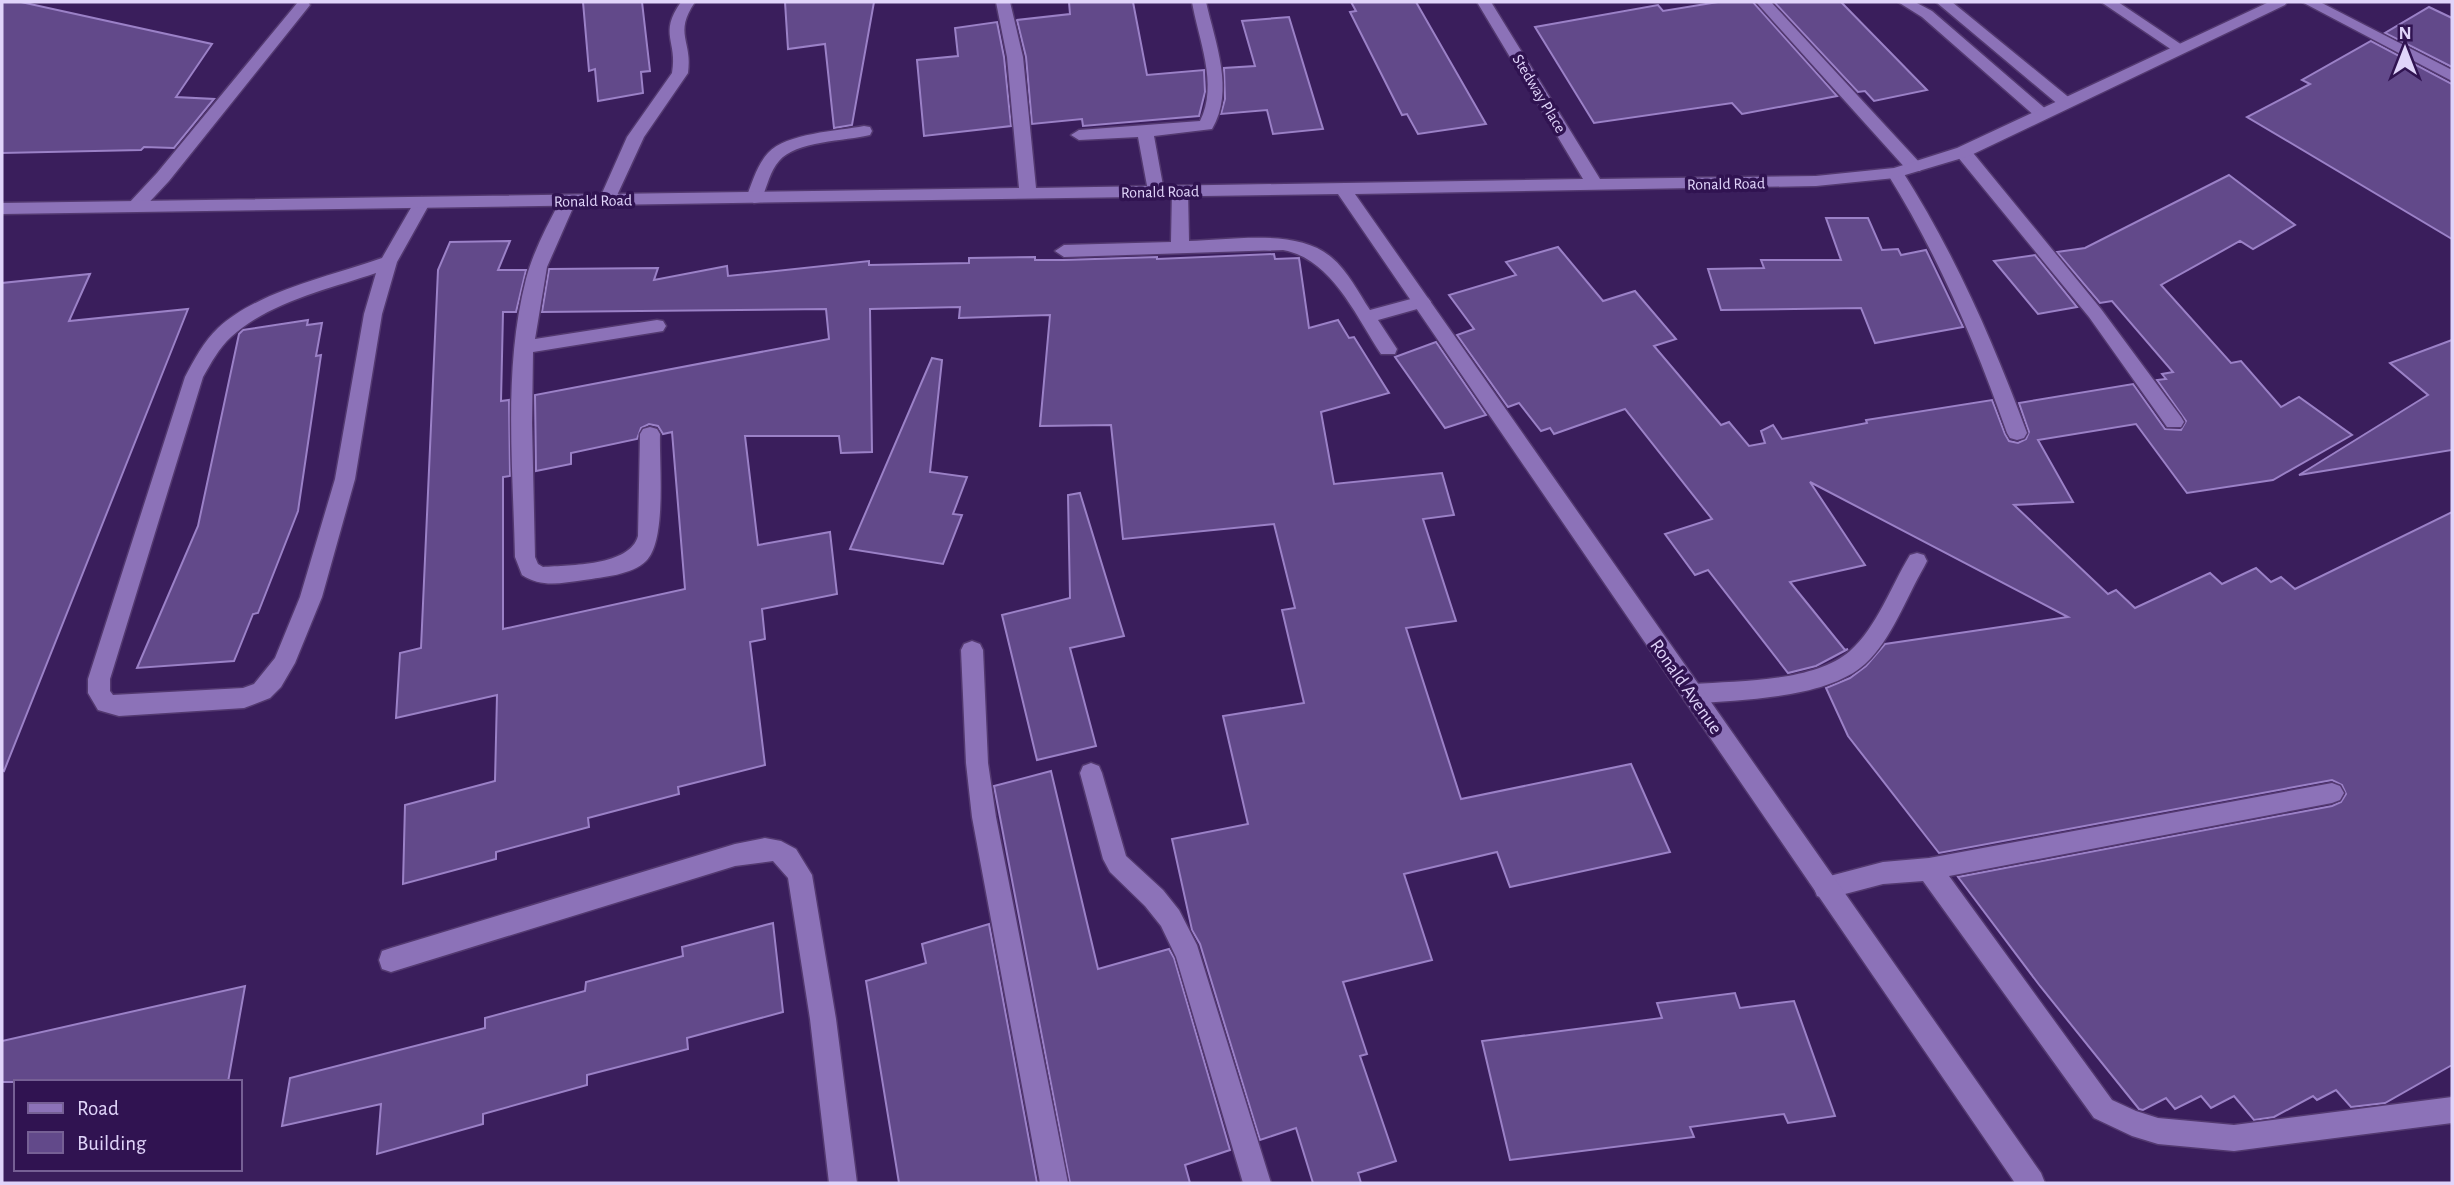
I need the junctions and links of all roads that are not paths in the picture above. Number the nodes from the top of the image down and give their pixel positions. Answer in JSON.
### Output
{"nodes":[{"id":1,"x":688,"y":2,"type":"edge"},
{"id":2,"x":1003,"y":2,"type":"edge"},
{"id":3,"x":1199,"y":2,"type":"edge"},
{"id":4,"x":1484,"y":2,"type":"edge"},
{"id":5,"x":1763,"y":2,"type":"edge"},
{"id":6,"x":1905,"y":2,"type":"edge"},
{"id":7,"x":1943,"y":2,"type":"edge"},
{"id":8,"x":2108,"y":2,"type":"edge"},
{"id":9,"x":2280,"y":2,"type":"edge"},
{"id":10,"x":2309,"y":2,"type":"edge"},
{"id":11,"x":303,"y":5,"type":"dead end"},
{"id":12,"x":2180,"y":49,"type":"junction"},
{"id":13,"x":2452,"y":76,"type":"edge"},
{"id":14,"x":2066,"y":103,"type":"junction"},
{"id":15,"x":2042,"y":114,"type":"junction"},
{"id":16,"x":864,"y":131,"type":"dead end"},
{"id":17,"x":1145,"y":132,"type":"junction"},
{"id":18,"x":1079,"y":135,"type":"dead end"},
{"id":19,"x":1963,"y":152,"type":"junction"},
{"id":20,"x":1914,"y":167,"type":"junction"},
{"id":21,"x":1895,"y":173,"type":"junction"},
{"id":22,"x":1595,"y":185,"type":"junction"},
{"id":23,"x":1343,"y":189,"type":"junction"},
{"id":24,"x":1156,"y":191,"type":"junction"},
{"id":25,"x":1180,"y":191,"type":"junction"},
{"id":26,"x":1028,"y":193,"type":"junction"},
{"id":27,"x":754,"y":198,"type":"junction"},
{"id":28,"x":607,"y":200,"type":"junction"},
{"id":29,"x":568,"y":201,"type":"junction"},
{"id":30,"x":422,"y":203,"type":"junction"},
{"id":31,"x":135,"y":207,"type":"junction"},
{"id":32,"x":2,"y":209,"type":"edge"},
{"id":33,"x":1180,"y":247,"type":"junction"},
{"id":34,"x":1064,"y":251,"type":"dead end"},
{"id":35,"x":388,"y":262,"type":"junction"},
{"id":36,"x":1422,"y":302,"type":"junction"},
{"id":37,"x":1366,"y":317,"type":"junction"},
{"id":38,"x":657,"y":326,"type":"dead end"},
{"id":39,"x":526,"y":348,"type":"junction"},
{"id":40,"x":1388,"y":349,"type":"dead end"},
{"id":41,"x":2174,"y":422,"type":"dead end"},
{"id":42,"x":2017,"y":433,"type":"dead end"},
{"id":43,"x":650,"y":434,"type":"dead end"},
{"id":44,"x":1917,"y":561,"type":"dead end"},
{"id":45,"x":972,"y":650,"type":"dead end"},
{"id":46,"x":1693,"y":694,"type":"junction"},
{"id":47,"x":1091,"y":773,"type":"dead end"},
{"id":48,"x":2332,"y":793,"type":"dead end"},
{"id":49,"x":1929,"y":869,"type":"junction"},
{"id":50,"x":1826,"y":888,"type":"junction"},
{"id":51,"x":391,"y":960,"type":"dead end"},
{"id":52,"x":2452,"y":1110,"type":"edge"},
{"id":53,"x":843,"y":1183,"type":"edge"},
{"id":54,"x":1054,"y":1183,"type":"edge"},
{"id":55,"x":1257,"y":1183,"type":"edge"},
{"id":56,"x":2031,"y":1183,"type":"edge"}],
"edges":[{"from":1,"to":28,"type":"street"},
{"from":2,"to":26,"type":"street"},
{"from":3,"to":17,"type":"street"},
{"from":4,"to":22,"type":"street","name":"Stedway Place"},
{"from":5,"to":20,"type":"street"},
{"from":6,"to":15,"type":"street"},
{"from":7,"to":14,"type":"street"},
{"from":8,"to":12,"type":"street"},
{"from":9,"to":12,"type":"street","name":"Ronald Road"},
{"from":10,"to":13,"type":"street"},
{"from":11,"to":31,"type":"street"},
{"from":12,"to":14,"type":"street","name":"Ronald Road"},
{"from":14,"to":15,"type":"street","name":"Ronald Road"},
{"from":15,"to":19,"type":"street","name":"Ronald Road"},
{"from":16,"to":27,"type":"street"},
{"from":17,"to":18,"type":"street"},
{"from":17,"to":24,"type":"street"},
{"from":19,"to":20,"type":"street","name":"Ronald Road"},
{"from":19,"to":41,"type":"street"},
{"from":20,"to":21,"type":"street","name":"Ronald Road"},
{"from":21,"to":22,"type":"street","name":"Ronald Road"},
{"from":21,"to":42,"type":"street"},
{"from":22,"to":23,"type":"street","name":"Ronald Road"},
{"from":23,"to":25,"type":"street","name":"Ronald Road"},
{"from":23,"to":36,"type":"street","name":"Ronald Avenue"},
{"from":24,"to":25,"type":"street","name":"Ronald Road"},
{"from":24,"to":26,"type":"street","name":"Ronald Road"},
{"from":25,"to":33,"type":"street"},
{"from":26,"to":27,"type":"street","name":"Ronald Road"},
{"from":27,"to":28,"type":"street","name":"Ronald Road"},
{"from":28,"to":29,"type":"street","name":"Ronald Road"},
{"from":29,"to":30,"type":"street","name":"Ronald Road"},
{"from":29,"to":39,"type":"street"},
{"from":30,"to":31,"type":"street","name":"Ronald Road"},
{"from":30,"to":35,"type":"street"},
{"from":31,"to":32,"type":"street","name":"Ronald Road"},
{"from":33,"to":34,"type":"street"},
{"from":33,"to":37,"type":"street"},
{"from":35,"to":35,"type":"street"},
{"from":36,"to":37,"type":"street"},
{"from":36,"to":46,"type":"street","name":"Ronald Avenue"},
{"from":37,"to":40,"type":"street"},
{"from":38,"to":39,"type":"street"},
{"from":39,"to":43,"type":"street"},
{"from":44,"to":46,"type":"street"},
{"from":45,"to":54,"type":"street"},
{"from":46,"to":50,"type":"street","name":"Ronald Avenue"},
{"from":47,"to":55,"type":"street"},
{"from":48,"to":49,"type":"street"},
{"from":49,"to":50,"type":"street"},
{"from":49,"to":52,"type":"street"},
{"from":50,"to":56,"type":"street","name":"Ronald Avenue"},
{"from":51,"to":53,"type":"street"}]}
